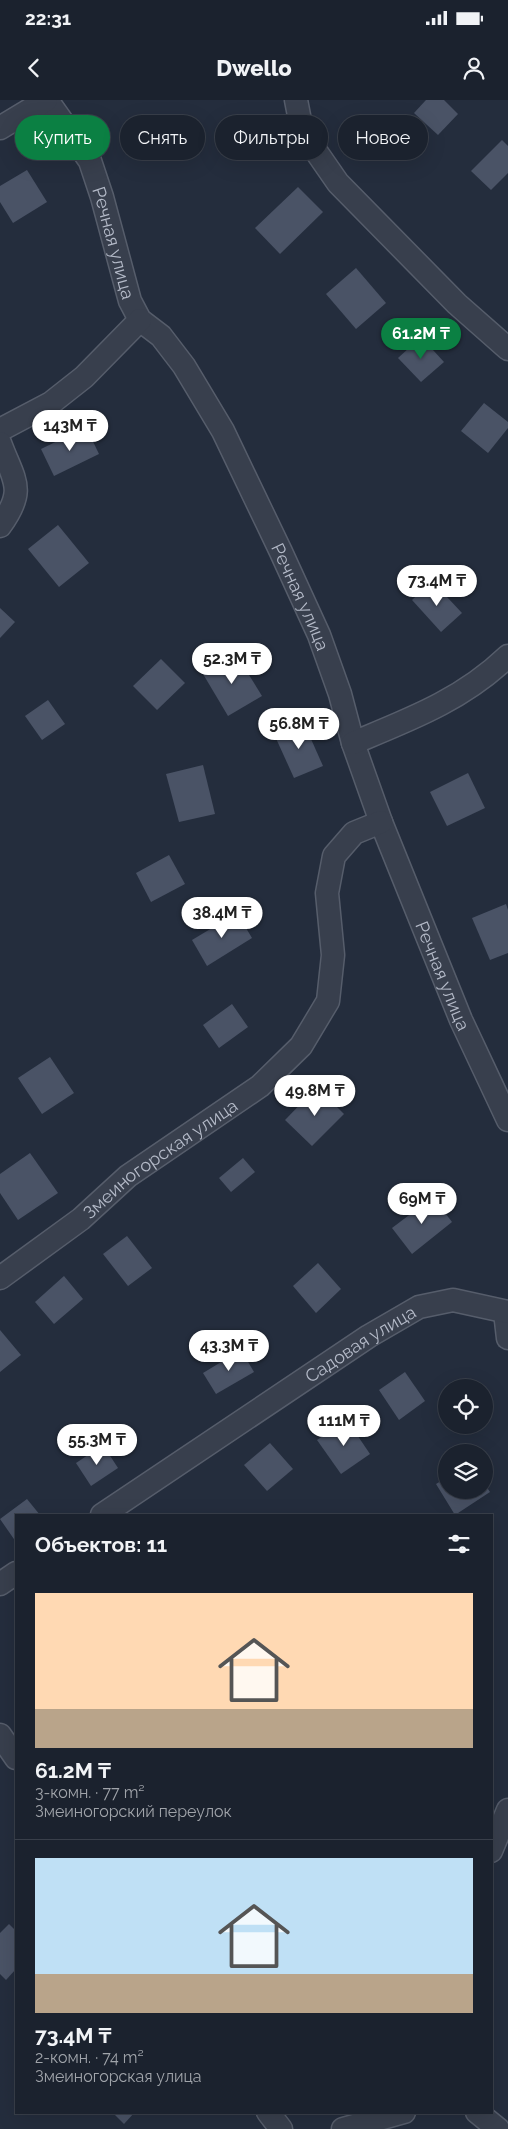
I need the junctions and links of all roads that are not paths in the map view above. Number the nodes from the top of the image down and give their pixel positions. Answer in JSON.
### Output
{"nodes":[{"id":1,"x":47,"y":100,"type":"edge"},
{"id":2,"x":296,"y":100,"type":"edge"},
{"id":3,"x":0,"y":128,"type":"edge"},
{"id":4,"x":140,"y":320,"type":"junction"},
{"id":5,"x":508,"y":350,"type":"edge"},
{"id":6,"x":0,"y":430,"type":"edge"},
{"id":7,"x":0,"y":443,"type":"edge"},
{"id":8,"x":0,"y":526,"type":"edge"},
{"id":9,"x":508,"y":656,"type":"edge"},
{"id":10,"x":353,"y":743,"type":"junction"},
{"id":11,"x":381,"y":822,"type":"junction"},
{"id":12,"x":508,"y":1120,"type":"edge"},
{"id":13,"x":0,"y":1278,"type":"edge"},
{"id":14,"x":507,"y":1312,"type":"edge"},
{"id":15,"x":508,"y":1338,"type":"edge"},
{"id":16,"x":103,"y":1514,"type":"edge"},
{"id":17,"x":15,"y":1574,"type":"edge"},
{"id":18,"x":0,"y":1584,"type":"edge"},
{"id":19,"x":0,"y":1735,"type":"edge"},
{"id":20,"x":15,"y":1757,"type":"edge"},
{"id":21,"x":508,"y":1810,"type":"edge"},
{"id":22,"x":493,"y":1846,"type":"edge"},
{"id":23,"x":270,"y":2114,"type":"edge"},
{"id":24,"x":397,"y":2114,"type":"edge"},
{"id":25,"x":480,"y":2114,"type":"edge"},
{"id":26,"x":281,"y":2129,"type":"edge"},
{"id":27,"x":343,"y":2129,"type":"edge"},
{"id":28,"x":498,"y":2129,"type":"edge"}],
"edges":[{"from":1,"to":3,"type":"street"},
{"from":1,"to":4,"type":"street","name":"Речная улица"},
{"from":2,"to":5,"type":"street"},
{"from":4,"to":6,"type":"street"},
{"from":4,"to":10,"type":"street","name":"Речная улица"},
{"from":7,"to":8,"type":"street"},
{"from":9,"to":10,"type":"street"},
{"from":10,"to":11,"type":"street","name":"Речная улица"},
{"from":11,"to":12,"type":"street","name":"Речная улица"},
{"from":11,"to":13,"type":"street","name":"Змеиногорская улица"},
{"from":14,"to":15,"type":"street"},
{"from":14,"to":16,"type":"street","name":"Садовая улица"},
{"from":17,"to":18,"type":"street"},
{"from":19,"to":20,"type":"street"},
{"from":21,"to":22,"type":"street"},
{"from":23,"to":26,"type":"street"},
{"from":24,"to":27,"type":"street"},
{"from":25,"to":28,"type":"street"}]}
